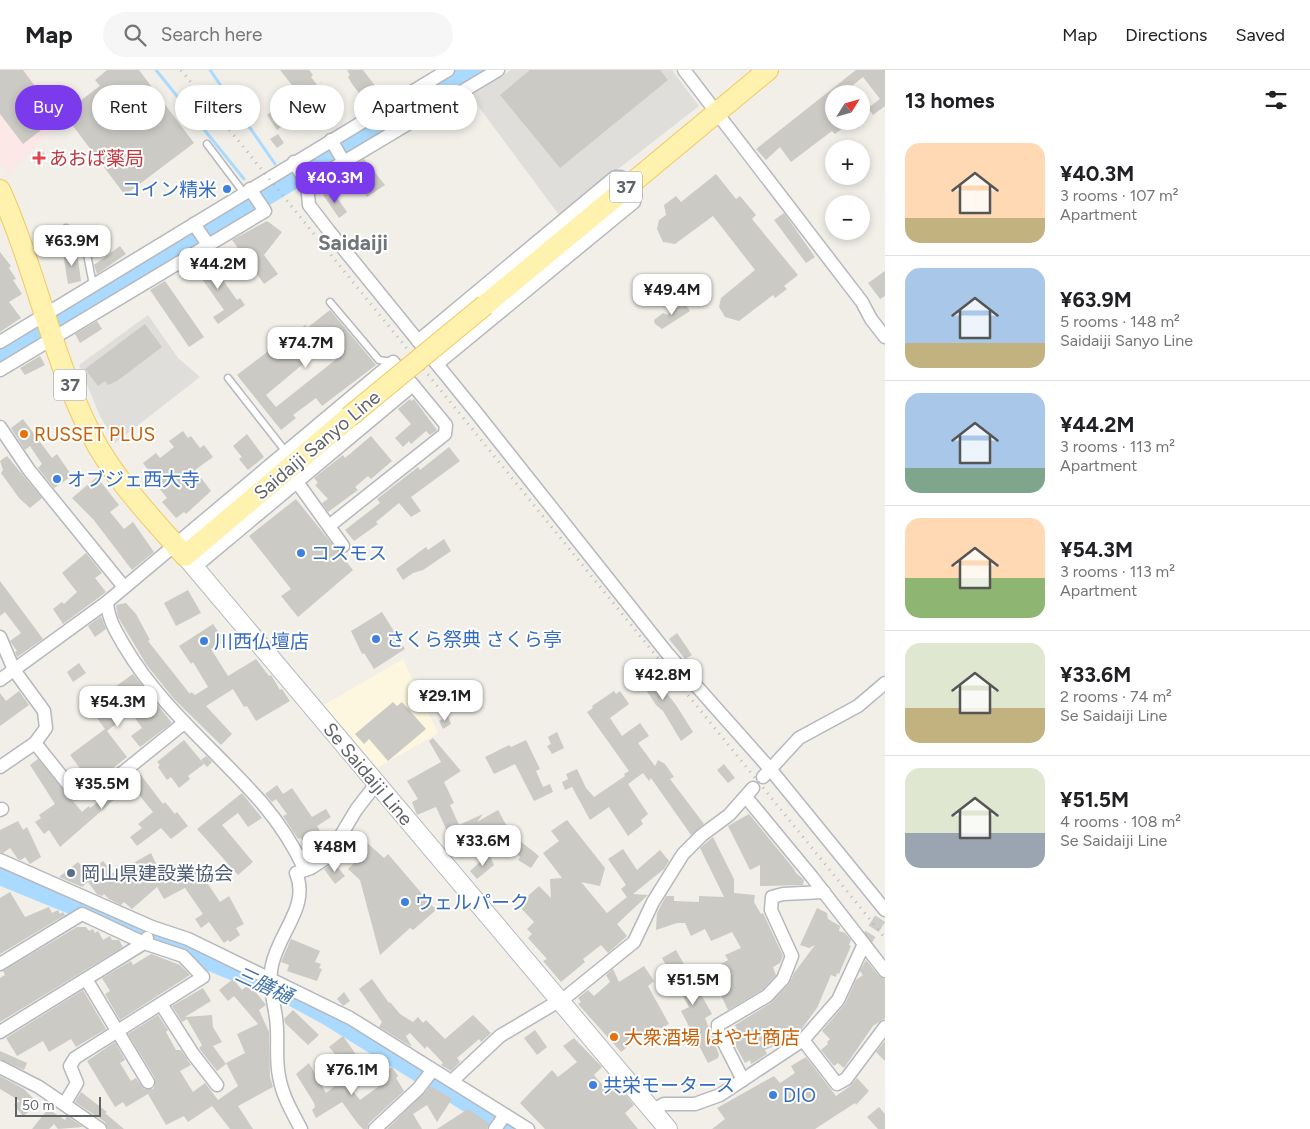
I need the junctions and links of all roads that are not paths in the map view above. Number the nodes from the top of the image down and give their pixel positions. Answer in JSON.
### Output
{"nodes":[{"id":1,"x":448,"y":70,"type":"edge"},
{"id":2,"x":498,"y":70,"type":"edge"},
{"id":3,"x":684,"y":70,"type":"edge"},
{"id":4,"x":768,"y":70,"type":"edge"},
{"id":5,"x":717,"y":112,"type":"junction"},
{"id":6,"x":332,"y":142,"type":"junction"},
{"id":7,"x":207,"y":144,"type":"dead end"},
{"id":8,"x":343,"y":160,"type":"junction"},
{"id":9,"x":295,"y":165,"type":"junction"},
{"id":10,"x":307,"y":183,"type":"junction"},
{"id":11,"x":628,"y":185,"type":"junction"},
{"id":12,"x":0,"y":190,"type":"edge"},
{"id":13,"x":250,"y":192,"type":"junction"},
{"id":14,"x":195,"y":226,"type":"junction"},
{"id":15,"x":66,"y":228,"type":"dead end"},
{"id":16,"x":207,"y":244,"type":"junction"},
{"id":17,"x":93,"y":286,"type":"junction"},
{"id":18,"x":330,"y":302,"type":"dead end"},
{"id":19,"x":46,"y":315,"type":"junction"},
{"id":20,"x":885,"y":337,"type":"edge"},
{"id":21,"x":54,"y":338,"type":"junction"},
{"id":22,"x":418,"y":341,"type":"junction"},
{"id":23,"x":0,"y":342,"type":"edge"},
{"id":24,"x":393,"y":362,"type":"junction"},
{"id":25,"x":437,"y":364,"type":"junction"},
{"id":26,"x":0,"y":370,"type":"edge"},
{"id":27,"x":228,"y":378,"type":"dead end"},
{"id":28,"x":412,"y":386,"type":"junction"},
{"id":29,"x":0,"y":427,"type":"edge"},
{"id":30,"x":286,"y":452,"type":"junction"},
{"id":31,"x":297,"y":482,"type":"junction"},
{"id":32,"x":329,"y":526,"type":"junction"},
{"id":33,"x":344,"y":546,"type":"dead end"},
{"id":34,"x":185,"y":556,"type":"junction"},
{"id":35,"x":124,"y":587,"type":"junction"},
{"id":36,"x":107,"y":602,"type":"junction"},
{"id":37,"x":0,"y":636,"type":"edge"},
{"id":38,"x":14,"y":670,"type":"junction"},
{"id":39,"x":0,"y":680,"type":"edge"},
{"id":40,"x":885,"y":683,"type":"edge"},
{"id":41,"x":184,"y":723,"type":"junction"},
{"id":42,"x":35,"y":743,"type":"junction"},
{"id":43,"x":0,"y":767,"type":"edge"},
{"id":44,"x":767,"y":773,"type":"junction"},
{"id":45,"x":376,"y":784,"type":"junction"},
{"id":46,"x":0,"y":860,"type":"edge"},
{"id":47,"x":305,"y":870,"type":"junction"},
{"id":48,"x":824,"y":892,"type":"junction"},
{"id":49,"x":885,"y":910,"type":"edge"},
{"id":50,"x":148,"y":935,"type":"junction"},
{"id":51,"x":864,"y":944,"type":"junction"},
{"id":52,"x":0,"y":964,"type":"edge"},
{"id":53,"x":885,"y":971,"type":"edge"},
{"id":54,"x":86,"y":979,"type":"junction"},
{"id":55,"x":272,"y":984,"type":"junction"},
{"id":56,"x":566,"y":997,"type":"dead end"},
{"id":57,"x":161,"y":1004,"type":"junction"},
{"id":58,"x":552,"y":1005,"type":"dead end"},
{"id":59,"x":885,"y":1028,"type":"edge"},
{"id":60,"x":118,"y":1031,"type":"junction"},
{"id":61,"x":0,"y":1032,"type":"edge"},
{"id":62,"x":803,"y":1040,"type":"junction"},
{"id":63,"x":0,"y":1067,"type":"edge"},
{"id":64,"x":429,"y":1075,"type":"junction"},
{"id":65,"x":743,"y":1080,"type":"junction"},
{"id":66,"x":452,"y":1081,"type":"junction"},
{"id":67,"x":148,"y":1082,"type":"dead end"},
{"id":68,"x":217,"y":1085,"type":"dead end"},
{"id":69,"x":65,"y":1103,"type":"junction"},
{"id":70,"x":652,"y":1111,"type":"junction"},
{"id":71,"x":500,"y":1122,"type":"edge"},
{"id":72,"x":100,"y":1129,"type":"edge"},
{"id":73,"x":300,"y":1129,"type":"edge"},
{"id":74,"x":375,"y":1129,"type":"edge"},
{"id":75,"x":528,"y":1129,"type":"edge"},
{"id":76,"x":668,"y":1129,"type":"edge"}],
"edges":[{"from":1,"to":6,"type":"street"},
{"from":2,"to":8,"type":"street"},
{"from":3,"to":5,"type":"street"},
{"from":4,"to":5,"type":"main road","name":"Saidaiji Sanyo Line","number":"37"},
{"from":5,"to":11,"type":"main road","name":"Saidaiji Sanyo Line","number":"37"},
{"from":5,"to":20,"type":"street"},
{"from":6,"to":8,"type":"street"},
{"from":6,"to":9,"type":"street"},
{"from":7,"to":13,"type":"lane"},
{"from":8,"to":10,"type":"street"},
{"from":9,"to":10,"type":"street"},
{"from":9,"to":13,"type":"street"},
{"from":10,"to":22,"type":"street"},
{"from":11,"to":22,"type":"street"},
{"from":11,"to":25,"type":"street"},
{"from":11,"to":34,"type":"main road","name":"Saidaiji Sanyo Line","number":"37","bridge":true},
{"from":12,"to":19,"type":"main road","number":"37"},
{"from":13,"to":14,"type":"street"},
{"from":13,"to":16,"type":"street"},
{"from":14,"to":16,"type":"street"},
{"from":14,"to":17,"type":"street"},
{"from":15,"to":17,"type":"lane"},
{"from":16,"to":21,"type":"street"},
{"from":17,"to":19,"type":"street"},
{"from":18,"to":24,"type":"lane"},
{"from":19,"to":21,"type":"main road","number":"37"},
{"from":19,"to":23,"type":"street"},
{"from":21,"to":26,"type":"street"},
{"from":21,"to":34,"type":"main road","number":"37"},
{"from":22,"to":25,"type":"street"},
{"from":24,"to":28,"type":"street"},
{"from":24,"to":30,"type":"street"},
{"from":25,"to":44,"type":"street"},
{"from":27,"to":30,"type":"lane"},
{"from":28,"to":31,"type":"street"},
{"from":28,"to":32,"type":"street"},
{"from":29,"to":35,"type":"street"},
{"from":30,"to":34,"type":"street"},
{"from":31,"to":32,"type":"street"},
{"from":31,"to":34,"type":"street"},
{"from":32,"to":33,"type":"street"},
{"from":34,"to":35,"type":"street"},
{"from":34,"to":45,"type":"main road","name":"Se Saidaiji Line"},
{"from":35,"to":36,"type":"street"},
{"from":36,"to":38,"type":"street"},
{"from":36,"to":41,"type":"street"},
{"from":37,"to":38,"type":"street"},
{"from":38,"to":39,"type":"street"},
{"from":38,"to":42,"type":"street"},
{"from":40,"to":44,"type":"street"},
{"from":41,"to":42,"type":"street"},
{"from":41,"to":47,"type":"street"},
{"from":42,"to":43,"type":"street"},
{"from":44,"to":49,"type":"street"},
{"from":45,"to":47,"type":"street"},
{"from":45,"to":70,"type":"main road","name":"Se Saidaiji Line"},
{"from":46,"to":50,"type":"street"},
{"from":47,"to":55,"type":"street"},
{"from":48,"to":51,"type":"street"},
{"from":48,"to":56,"type":"street"},
{"from":48,"to":65,"type":"street"},
{"from":50,"to":52,"type":"street"},
{"from":50,"to":54,"type":"street"},
{"from":50,"to":55,"type":"street"},
{"from":50,"to":57,"type":"street"},
{"from":51,"to":53,"type":"street"},
{"from":51,"to":62,"type":"street"},
{"from":54,"to":60,"type":"street"},
{"from":54,"to":61,"type":"street"},
{"from":55,"to":64,"type":"street"},
{"from":55,"to":73,"type":"street"},
{"from":57,"to":60,"type":"street"},
{"from":57,"to":68,"type":"street"},
{"from":58,"to":66,"type":"street"},
{"from":59,"to":62,"type":"street"},
{"from":60,"to":67,"type":"street"},
{"from":60,"to":69,"type":"street"},
{"from":62,"to":65,"type":"street"},
{"from":63,"to":69,"type":"street"},
{"from":64,"to":66,"type":"street"},
{"from":64,"to":74,"type":"street"},
{"from":65,"to":70,"type":"street"},
{"from":66,"to":71,"type":"street"},
{"from":69,"to":72,"type":"street"},
{"from":70,"to":76,"type":"main road","name":"Se Saidaiji Line"},
{"from":71,"to":75,"type":"street"}]}
